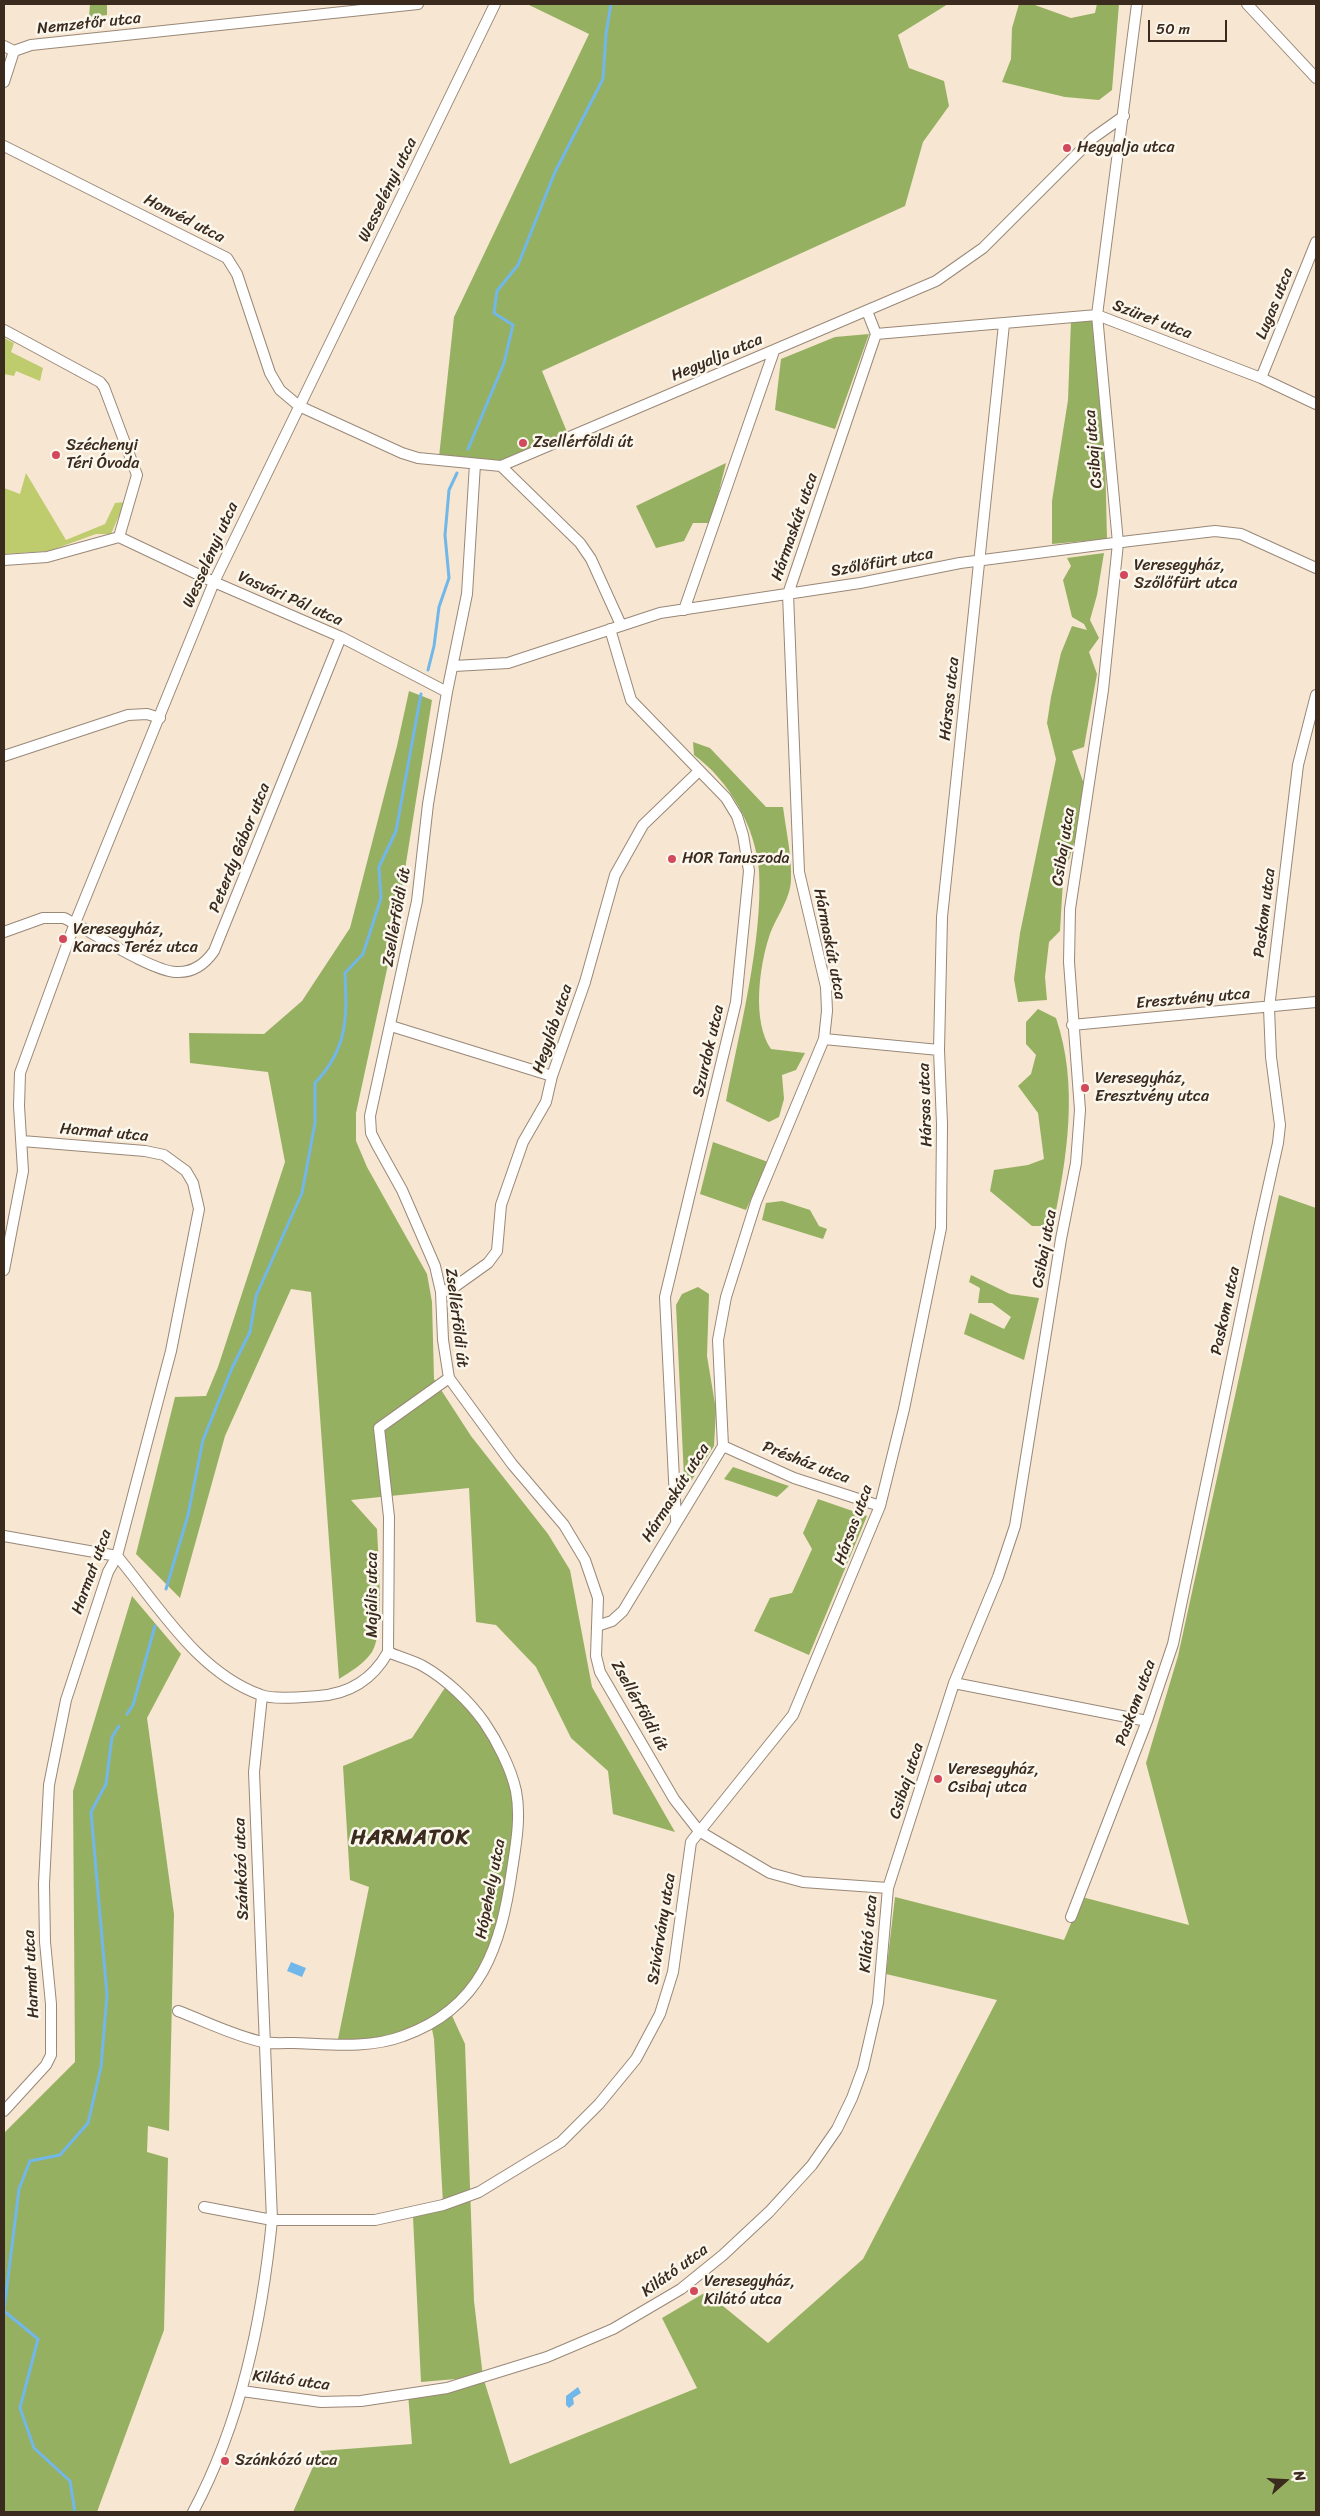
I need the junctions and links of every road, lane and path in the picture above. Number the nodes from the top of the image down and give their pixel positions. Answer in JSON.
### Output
{"nodes":[{"id":1,"x":418,"y":4,"type":"edge"},
{"id":2,"x":496,"y":4,"type":"edge"},
{"id":3,"x":1137,"y":4,"type":"edge"},
{"id":4,"x":1247,"y":4,"type":"edge"},
{"id":5,"x":4,"y":46,"type":"edge"},
{"id":6,"x":14,"y":51,"type":"junction"},
{"id":7,"x":1316,"y":78,"type":"edge"},
{"id":8,"x":4,"y":82,"type":"edge"},
{"id":9,"x":1124,"y":116,"type":"junction"},
{"id":10,"x":4,"y":146,"type":"edge"},
{"id":11,"x":1316,"y":242,"type":"edge"},
{"id":12,"x":867,"y":311,"type":"junction"},
{"id":13,"x":1097,"y":315,"type":"junction"},
{"id":14,"x":1004,"y":324,"type":"junction"},
{"id":15,"x":4,"y":330,"type":"edge"},
{"id":16,"x":876,"y":334,"type":"junction"},
{"id":17,"x":774,"y":351,"type":"junction"},
{"id":18,"x":1261,"y":378,"type":"junction"},
{"id":19,"x":1316,"y":404,"type":"edge"},
{"id":20,"x":299,"y":406,"type":"junction"},
{"id":21,"x":475,"y":464,"type":"junction"},
{"id":22,"x":502,"y":466,"type":"junction"},
{"id":23,"x":119,"y":537,"type":"junction"},
{"id":24,"x":1118,"y":543,"type":"junction"},
{"id":25,"x":4,"y":560,"type":"edge"},
{"id":26,"x":979,"y":561,"type":"junction"},
{"id":27,"x":1316,"y":568,"type":"edge"},
{"id":28,"x":214,"y":582,"type":"junction"},
{"id":29,"x":788,"y":594,"type":"junction"},
{"id":30,"x":684,"y":610,"type":"junction"},
{"id":31,"x":621,"y":625,"type":"junction"},
{"id":32,"x":610,"y":629,"type":"junction"},
{"id":33,"x":340,"y":637,"type":"junction"},
{"id":34,"x":454,"y":666,"type":"junction"},
{"id":35,"x":446,"y":692,"type":"junction"},
{"id":36,"x":1316,"y":695,"type":"edge"},
{"id":37,"x":160,"y":718,"type":"junction"},
{"id":38,"x":4,"y":756,"type":"edge"},
{"id":39,"x":699,"y":771,"type":"junction"},
{"id":40,"x":75,"y":923,"type":"junction"},
{"id":41,"x":4,"y":932,"type":"edge"},
{"id":42,"x":1316,"y":1002,"type":"edge"},
{"id":43,"x":1269,"y":1008,"type":"junction"},
{"id":44,"x":1072,"y":1025,"type":"junction"},
{"id":45,"x":391,"y":1026,"type":"junction"},
{"id":46,"x":824,"y":1039,"type":"junction"},
{"id":47,"x":939,"y":1050,"type":"junction"},
{"id":48,"x":552,"y":1076,"type":"junction"},
{"id":49,"x":22,"y":1141,"type":"junction"},
{"id":50,"x":4,"y":1270,"type":"edge"},
{"id":51,"x":441,"y":1292,"type":"junction"},
{"id":52,"x":449,"y":1378,"type":"junction"},
{"id":53,"x":723,"y":1446,"type":"junction"},
{"id":54,"x":880,"y":1506,"type":"junction"},
{"id":55,"x":676,"y":1521,"type":"junction"},
{"id":56,"x":4,"y":1536,"type":"edge"},
{"id":57,"x":117,"y":1556,"type":"junction"},
{"id":58,"x":597,"y":1626,"type":"junction"},
{"id":59,"x":388,"y":1652,"type":"junction"},
{"id":60,"x":954,"y":1683,"type":"junction"},
{"id":61,"x":262,"y":1696,"type":"junction"},
{"id":62,"x":1147,"y":1721,"type":"junction"},
{"id":63,"x":699,"y":1831,"type":"junction"},
{"id":64,"x":888,"y":1888,"type":"junction"},
{"id":65,"x":1071,"y":1917,"type":"dead end"},
{"id":66,"x":178,"y":2011,"type":"dead end"},
{"id":67,"x":264,"y":2042,"type":"junction"},
{"id":68,"x":4,"y":2111,"type":"edge"},
{"id":69,"x":204,"y":2207,"type":"dead end"},
{"id":70,"x":272,"y":2220,"type":"junction"},
{"id":71,"x":242,"y":2391,"type":"junction"},
{"id":72,"x":193,"y":2512,"type":"edge"}],
"edges":[{"from":1,"to":6,"type":"street","name":"Nemzetőr utca"},
{"from":2,"to":20,"type":"street","name":"Wesselényi utca"},
{"from":3,"to":9,"type":"street","name":"Csibaj utca"},
{"from":4,"to":7,"type":"street"},
{"from":5,"to":6,"type":"street"},
{"from":6,"to":8,"type":"street"},
{"from":9,"to":12,"type":"street","name":"Hegyalja utca"},
{"from":9,"to":13,"type":"street","name":"Csibaj utca"},
{"from":10,"to":20,"type":"street","name":"Honvéd utca"},
{"from":11,"to":18,"type":"street","name":"Lugas utca"},
{"from":12,"to":16,"type":"street"},
{"from":12,"to":17,"type":"street","name":"Hegyalja utca"},
{"from":13,"to":14,"type":"street","name":"Szüret utca"},
{"from":13,"to":18,"type":"street","name":"Szüret utca"},
{"from":13,"to":24,"type":"street","name":"Csibaj utca"},
{"from":14,"to":16,"type":"street","name":"Szüret utca"},
{"from":14,"to":26,"type":"street","name":"Hársas utca"},
{"from":15,"to":23,"type":"street"},
{"from":16,"to":29,"type":"street","name":"Hármaskút utca"},
{"from":17,"to":22,"type":"street","name":"Hegyalja utca"},
{"from":17,"to":30,"type":"street"},
{"from":18,"to":19,"type":"street","name":"Szüret utca"},
{"from":20,"to":21,"type":"street","name":"Hegyalja utca"},
{"from":20,"to":28,"type":"street","name":"Wesselényi utca"},
{"from":21,"to":22,"type":"street","name":"Hegyalja utca"},
{"from":21,"to":34,"type":"street","name":"Zsellérföldi út"},
{"from":22,"to":31,"type":"street"},
{"from":23,"to":25,"type":"street"},
{"from":23,"to":28,"type":"street","name":"Vasvári Pál utca"},
{"from":24,"to":26,"type":"street","name":"Szőlőfürt utca"},
{"from":24,"to":27,"type":"street","name":"Szőlőfürt utca"},
{"from":24,"to":44,"type":"street","name":"Csibaj utca"},
{"from":26,"to":29,"type":"street","name":"Szőlőfürt utca"},
{"from":26,"to":47,"type":"street","name":"Hársas utca"},
{"from":28,"to":33,"type":"street","name":"Vasvári Pál utca"},
{"from":28,"to":37,"type":"street","name":"Wesselényi utca"},
{"from":29,"to":30,"type":"street","name":"Szőlőfürt utca"},
{"from":29,"to":46,"type":"street","name":"Hármaskút utca"},
{"from":30,"to":31,"type":"street","name":"Szőlőfürt utca"},
{"from":31,"to":32,"type":"street","name":"Szőlőfürt utca"},
{"from":32,"to":34,"type":"street","name":"Szőlőfürt utca"},
{"from":32,"to":39,"type":"street","name":"Szurdok utca"},
{"from":33,"to":35,"type":"street","name":"Vasvári Pál utca"},
{"from":33,"to":40,"type":"street","name":"Peterdy Gábor utca"},
{"from":34,"to":35,"type":"street","name":"Zsellérföldi út"},
{"from":35,"to":45,"type":"street","name":"Zsellérföldi út"},
{"from":36,"to":43,"type":"street","name":"Paskom utca"},
{"from":37,"to":38,"type":"street"},
{"from":37,"to":40,"type":"street","name":"Wesselényi utca"},
{"from":39,"to":48,"type":"street","name":"Hegyláb utca"},
{"from":39,"to":55,"type":"street","name":"Szurdok utca"},
{"from":40,"to":41,"type":"street"},
{"from":40,"to":49,"type":"street","name":"Wesselényi utca"},
{"from":42,"to":43,"type":"street","name":"Eresztvény utca"},
{"from":43,"to":44,"type":"street","name":"Eresztvény utca"},
{"from":43,"to":62,"type":"street","name":"Paskom utca"},
{"from":44,"to":60,"type":"street","name":"Csibaj utca"},
{"from":45,"to":48,"type":"street"},
{"from":45,"to":51,"type":"street","name":"Zsellérföldi út"},
{"from":46,"to":47,"type":"street"},
{"from":46,"to":53,"type":"street","name":"Hármaskút utca"},
{"from":47,"to":54,"type":"street","name":"Hársas utca"},
{"from":48,"to":51,"type":"street","name":"Hegyláb utca"},
{"from":49,"to":50,"type":"street","name":"Wesselényi utca"},
{"from":49,"to":57,"type":"street","name":"Harmat utca"},
{"from":51,"to":52,"type":"street","name":"Zsellérföldi út"},
{"from":52,"to":58,"type":"street","name":"Zsellérföldi út"},
{"from":52,"to":59,"type":"street","name":"Majális utca"},
{"from":53,"to":54,"type":"street","name":"Présház utca"},
{"from":53,"to":55,"type":"street","name":"Hármaskút utca"},
{"from":54,"to":63,"type":"street","name":"Hársas utca"},
{"from":55,"to":58,"type":"street","name":"Hármaskút utca"},
{"from":56,"to":57,"type":"street"},
{"from":57,"to":61,"type":"street","name":"Majális utca"},
{"from":57,"to":68,"type":"street","name":"Harmat utca"},
{"from":58,"to":63,"type":"street","name":"Zsellérföldi út"},
{"from":59,"to":61,"type":"street","name":"Majális utca"},
{"from":59,"to":67,"type":"street","name":"Hópehely utca"},
{"from":60,"to":62,"type":"street"},
{"from":60,"to":64,"type":"street","name":"Csibaj utca"},
{"from":61,"to":67,"type":"street","name":"Szánkózó utca"},
{"from":62,"to":65,"type":"street","name":"Paskom utca"},
{"from":63,"to":64,"type":"street","name":"Zsellérföldi út"},
{"from":63,"to":70,"type":"street","name":"Szivárvány utca"},
{"from":64,"to":71,"type":"street","name":"Kilátó utca"},
{"from":66,"to":67,"type":"street"},
{"from":67,"to":70,"type":"street","name":"Szánkózó utca"},
{"from":69,"to":70,"type":"street"},
{"from":70,"to":71,"type":"street","name":"Szánkózó utca"},
{"from":71,"to":72,"type":"street","name":"Szánkózó utca"}]}
